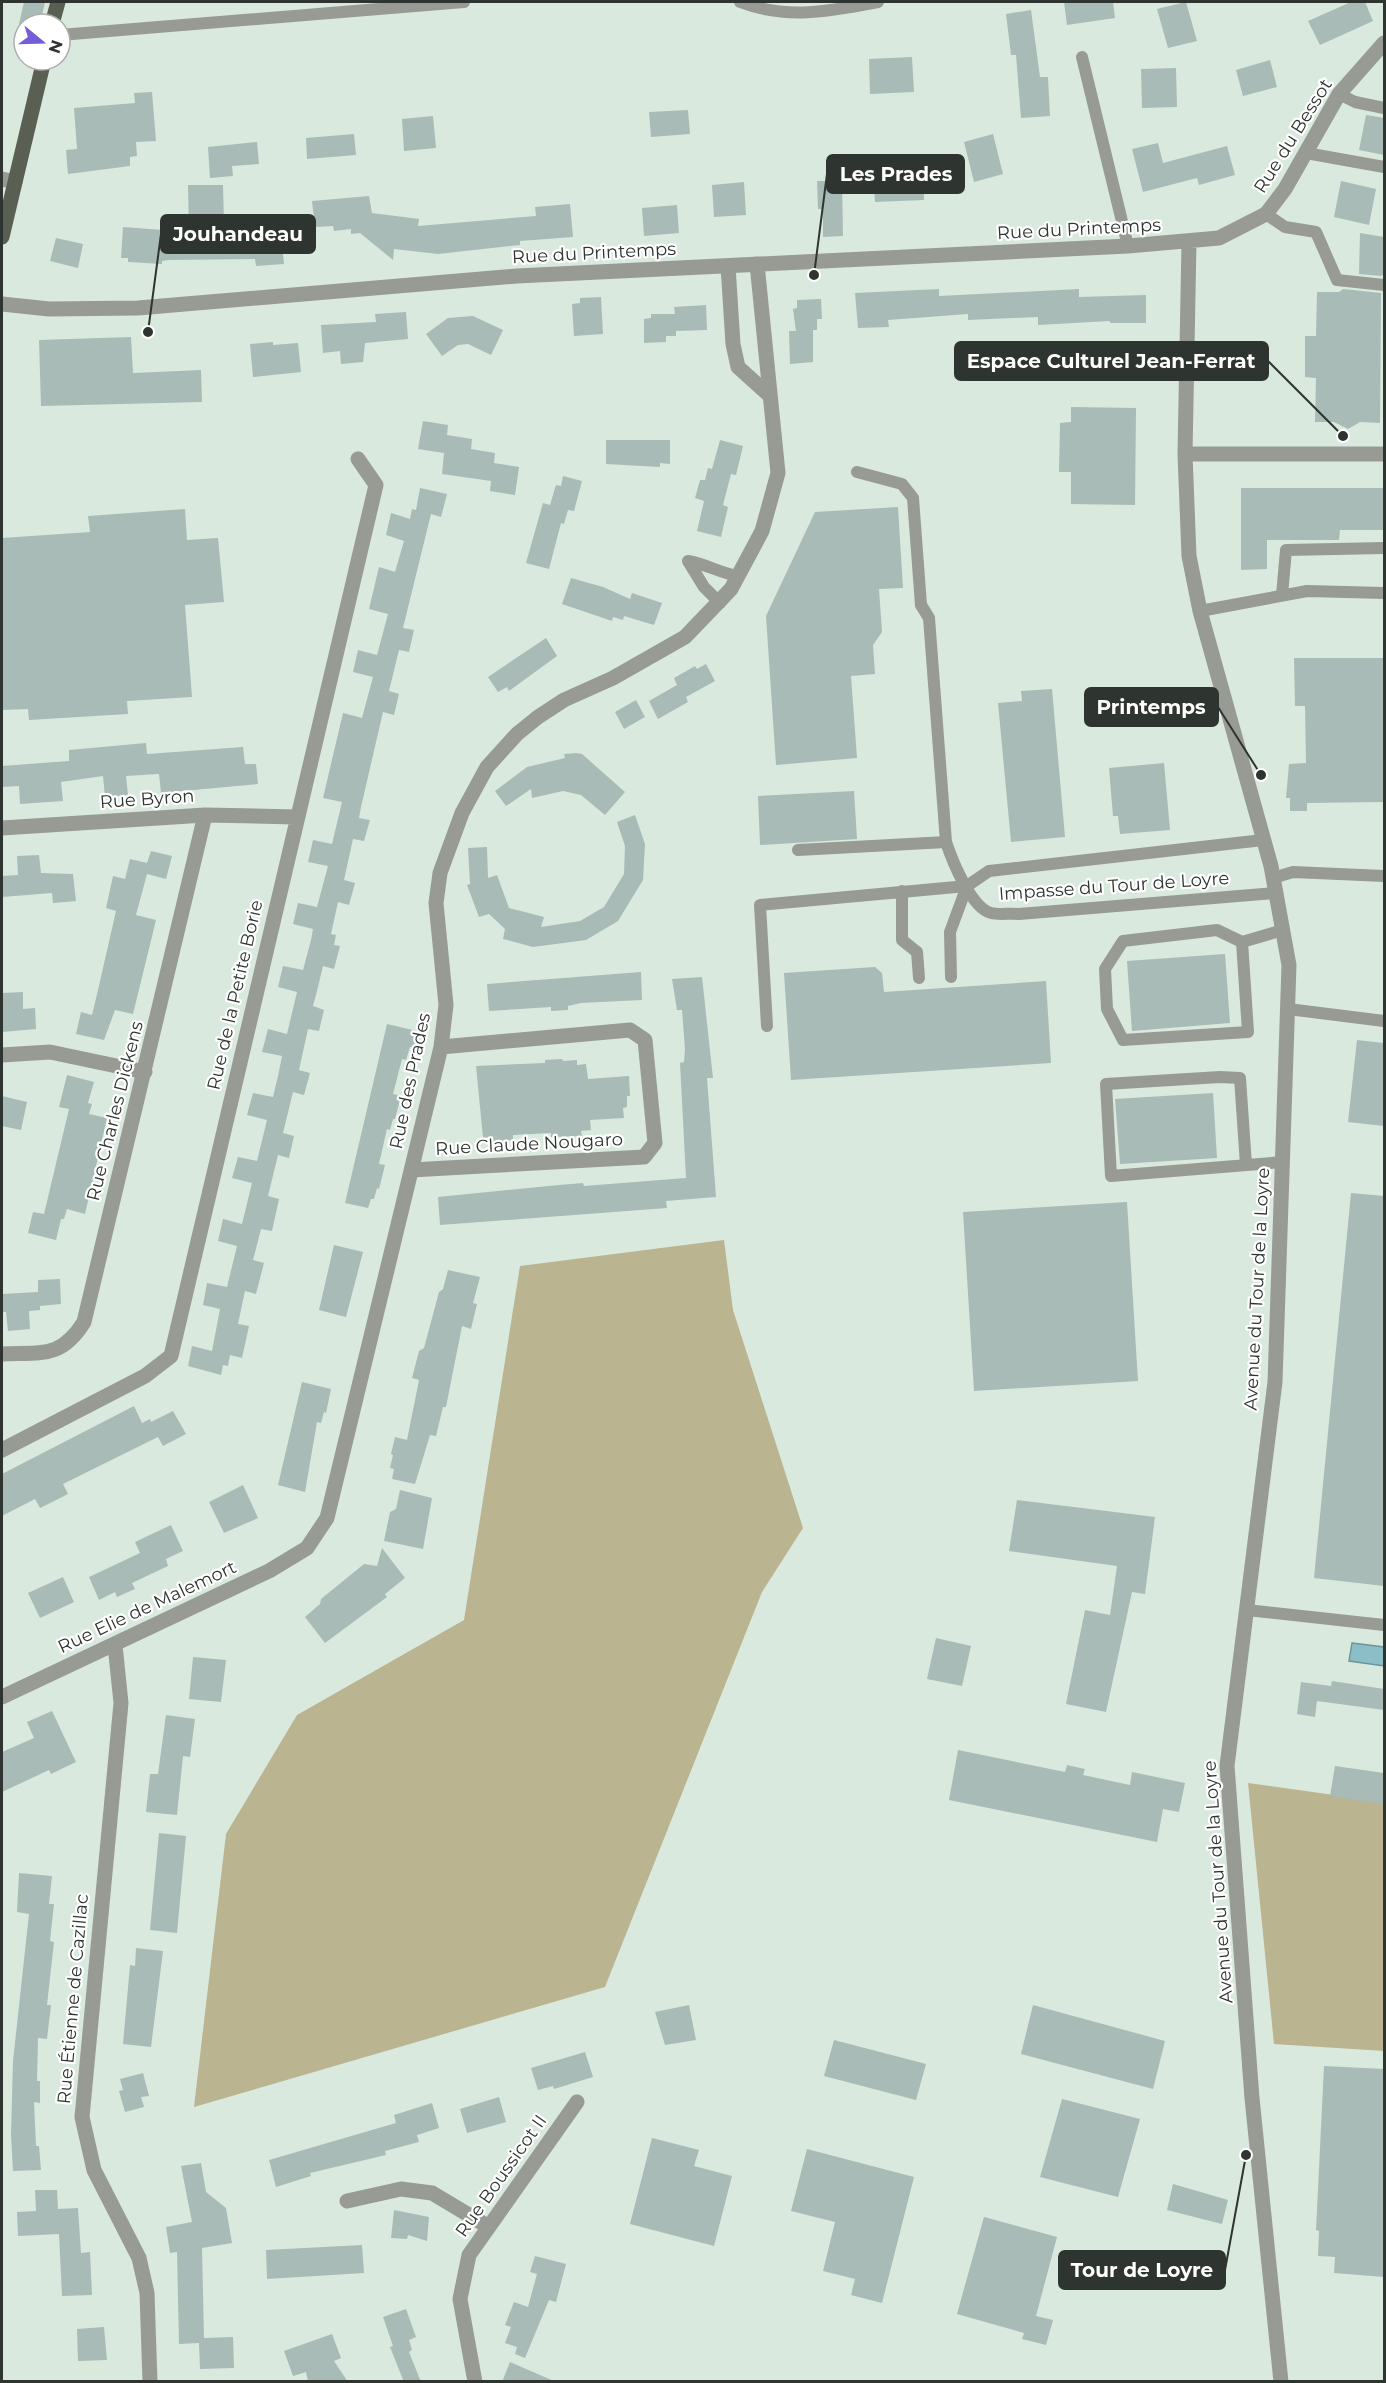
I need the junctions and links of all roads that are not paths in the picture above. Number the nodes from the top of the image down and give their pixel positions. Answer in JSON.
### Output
{"nodes":[{"id":1,"x":464,"y":2,"type":"edge"},
{"id":2,"x":740,"y":2,"type":"edge"},
{"id":3,"x":878,"y":2,"type":"edge"},
{"id":4,"x":72,"y":34,"type":"edge"},
{"id":5,"x":1384,"y":43,"type":"edge"},
{"id":6,"x":1082,"y":57,"type":"dead end"},
{"id":7,"x":40,"y":72,"type":"edge"},
{"id":8,"x":1339,"y":94,"type":"junction"},
{"id":9,"x":1384,"y":108,"type":"edge"},
{"id":10,"x":1306,"y":153,"type":"junction"},
{"id":11,"x":1384,"y":167,"type":"edge"},
{"id":12,"x":8,"y":181,"type":"edge"},
{"id":13,"x":1266,"y":214,"type":"junction"},
{"id":14,"x":2,"y":237,"type":"edge"},
{"id":15,"x":1189,"y":242,"type":"junction"},
{"id":16,"x":1128,"y":246,"type":"junction"},
{"id":17,"x":757,"y":264,"type":"junction"},
{"id":18,"x":728,"y":266,"type":"junction"},
{"id":19,"x":1384,"y":285,"type":"edge"},
{"id":20,"x":2,"y":304,"type":"edge"},
{"id":21,"x":769,"y":395,"type":"junction"},
{"id":22,"x":1185,"y":454,"type":"junction"},
{"id":23,"x":1384,"y":454,"type":"edge"},
{"id":24,"x":358,"y":459,"type":"dead end"},
{"id":25,"x":857,"y":472,"type":"dead end"},
{"id":26,"x":1384,"y":548,"type":"edge"},
{"id":27,"x":738,"y":576,"type":"junction"},
{"id":28,"x":1384,"y":593,"type":"edge"},
{"id":29,"x":1282,"y":595,"type":"junction"},
{"id":30,"x":720,"y":603,"type":"junction"},
{"id":31,"x":1200,"y":611,"type":"junction"},
{"id":32,"x":206,"y":815,"type":"junction"},
{"id":33,"x":296,"y":817,"type":"junction"},
{"id":34,"x":2,"y":828,"type":"edge"},
{"id":35,"x":1263,"y":840,"type":"junction"},
{"id":36,"x":946,"y":842,"type":"junction"},
{"id":37,"x":798,"y":850,"type":"dead end"},
{"id":38,"x":1384,"y":876,"type":"edge"},
{"id":39,"x":967,"y":886,"type":"junction"},
{"id":40,"x":1275,"y":886,"type":"junction"},
{"id":41,"x":902,"y":891,"type":"junction"},
{"id":42,"x":1283,"y":930,"type":"junction"},
{"id":43,"x":1242,"y":942,"type":"junction"},
{"id":44,"x":951,"y":976,"type":"dead end"},
{"id":45,"x":919,"y":978,"type":"dead end"},
{"id":46,"x":1288,"y":1009,"type":"junction"},
{"id":47,"x":1384,"y":1021,"type":"edge"},
{"id":48,"x":767,"y":1026,"type":"dead end"},
{"id":49,"x":441,"y":1047,"type":"junction"},
{"id":50,"x":2,"y":1054,"type":"edge"},
{"id":51,"x":145,"y":1072,"type":"junction"},
{"id":52,"x":1283,"y":1162,"type":"junction"},
{"id":53,"x":1246,"y":1165,"type":"junction"},
{"id":54,"x":411,"y":1170,"type":"junction"},
{"id":55,"x":2,"y":1354,"type":"edge"},
{"id":56,"x":2,"y":1450,"type":"edge"},
{"id":57,"x":307,"y":1548,"type":"joint"},
{"id":58,"x":1247,"y":1610,"type":"junction"},
{"id":59,"x":1384,"y":1625,"type":"edge"},
{"id":60,"x":115,"y":1645,"type":"junction"},
{"id":61,"x":2,"y":1697,"type":"edge"},
{"id":62,"x":577,"y":2102,"type":"dead end"},
{"id":63,"x":347,"y":2201,"type":"dead end"},
{"id":64,"x":489,"y":2227,"type":"junction"},
{"id":65,"x":150,"y":2382,"type":"edge"},
{"id":66,"x":475,"y":2382,"type":"edge"},
{"id":67,"x":1281,"y":2382,"type":"edge"}],
"edges":[{"from":1,"to":4,"type":"lane"},
{"from":2,"to":3,"type":"lane"},
{"from":5,"to":8,"type":"street","name":"Rue du Bessot"},
{"from":6,"to":16,"type":"lane"},
{"from":7,"to":12,"type":"main road"},
{"from":8,"to":9,"type":"lane"},
{"from":8,"to":10,"type":"street","name":"Rue du Bessot"},
{"from":10,"to":11,"type":"lane"},
{"from":10,"to":13,"type":"street","name":"Rue du Bessot"},
{"from":12,"to":14,"type":"main road"},
{"from":13,"to":15,"type":"street","name":"Rue du Bessot"},
{"from":13,"to":19,"type":"lane"},
{"from":15,"to":16,"type":"street","name":"Rue du Printemps"},
{"from":15,"to":22,"type":"street","name":"Avenue du Tour de la Loyre"},
{"from":16,"to":17,"type":"street","name":"Rue du Printemps"},
{"from":17,"to":18,"type":"street","name":"Rue du Printemps"},
{"from":17,"to":21,"type":"street","name":"Rue des Prades"},
{"from":18,"to":20,"type":"street","name":"Rue du Printemps"},
{"from":18,"to":21,"type":"street"},
{"from":21,"to":27,"type":"street","name":"Rue des Prades"},
{"from":22,"to":23,"type":"street"},
{"from":22,"to":31,"type":"street","name":"Avenue du Tour de la Loyre"},
{"from":24,"to":33,"type":"street","name":"Rue de la Petite Borie"},
{"from":25,"to":36,"type":"lane","name":"Impasse du Tour de Loyre"},
{"from":26,"to":29,"type":"lane"},
{"from":27,"to":30,"type":"street","name":"Rue des Prades"},
{"from":27,"to":30,"type":"lane"},
{"from":28,"to":29,"type":"lane"},
{"from":29,"to":31,"type":"lane"},
{"from":30,"to":49,"type":"street","name":"Rue des Prades"},
{"from":31,"to":35,"type":"street","name":"Avenue du Tour de la Loyre"},
{"from":32,"to":33,"type":"street","name":"Rue Byron"},
{"from":32,"to":34,"type":"street","name":"Rue Byron"},
{"from":32,"to":51,"type":"street","name":"Rue Charles Dickens"},
{"from":33,"to":56,"type":"street","name":"Rue de la Petite Borie"},
{"from":35,"to":39,"type":"lane","name":"Impasse du Tour de Loyre"},
{"from":35,"to":40,"type":"street","name":"Avenue du Tour de la Loyre"},
{"from":36,"to":37,"type":"lane"},
{"from":36,"to":39,"type":"lane","name":"Impasse du Tour de Loyre"},
{"from":38,"to":40,"type":"lane","name":"Impasse du Tour de Loyre"},
{"from":39,"to":40,"type":"lane","name":"Impasse du Tour de Loyre"},
{"from":39,"to":41,"type":"lane"},
{"from":39,"to":44,"type":"lane"},
{"from":40,"to":42,"type":"street","name":"Avenue du Tour de la Loyre"},
{"from":41,"to":45,"type":"lane"},
{"from":41,"to":48,"type":"lane"},
{"from":42,"to":43,"type":"lane"},
{"from":42,"to":46,"type":"street","name":"Avenue du Tour de la Loyre"},
{"from":43,"to":43,"type":"lane"},
{"from":46,"to":47,"type":"lane"},
{"from":46,"to":52,"type":"street","name":"Avenue du Tour de la Loyre"},
{"from":49,"to":54,"type":"street","name":"Rue des Prades"},
{"from":49,"to":54,"type":"street","name":"Rue Claude Nougaro"},
{"from":50,"to":51,"type":"street"},
{"from":51,"to":55,"type":"street","name":"Rue Charles Dickens"},
{"from":52,"to":53,"type":"lane"},
{"from":52,"to":58,"type":"street","name":"Avenue du Tour de la Loyre"},
{"from":53,"to":53,"type":"lane"},
{"from":54,"to":57,"type":"street","name":"Rue des Prades"},
{"from":57,"to":60,"type":"street","name":"Rue Elie de Malemort"},
{"from":58,"to":59,"type":"lane"},
{"from":58,"to":67,"type":"street","name":"Avenue du Tour de la Loyre"},
{"from":60,"to":61,"type":"street","name":"Rue Elie de Malemort"},
{"from":60,"to":65,"type":"street","name":"Rue Étienne de Cazillac"},
{"from":62,"to":64,"type":"street","name":"Rue Boussicot II"},
{"from":63,"to":64,"type":"street"},
{"from":64,"to":66,"type":"street","name":"Rue Boussicot II"}]}
